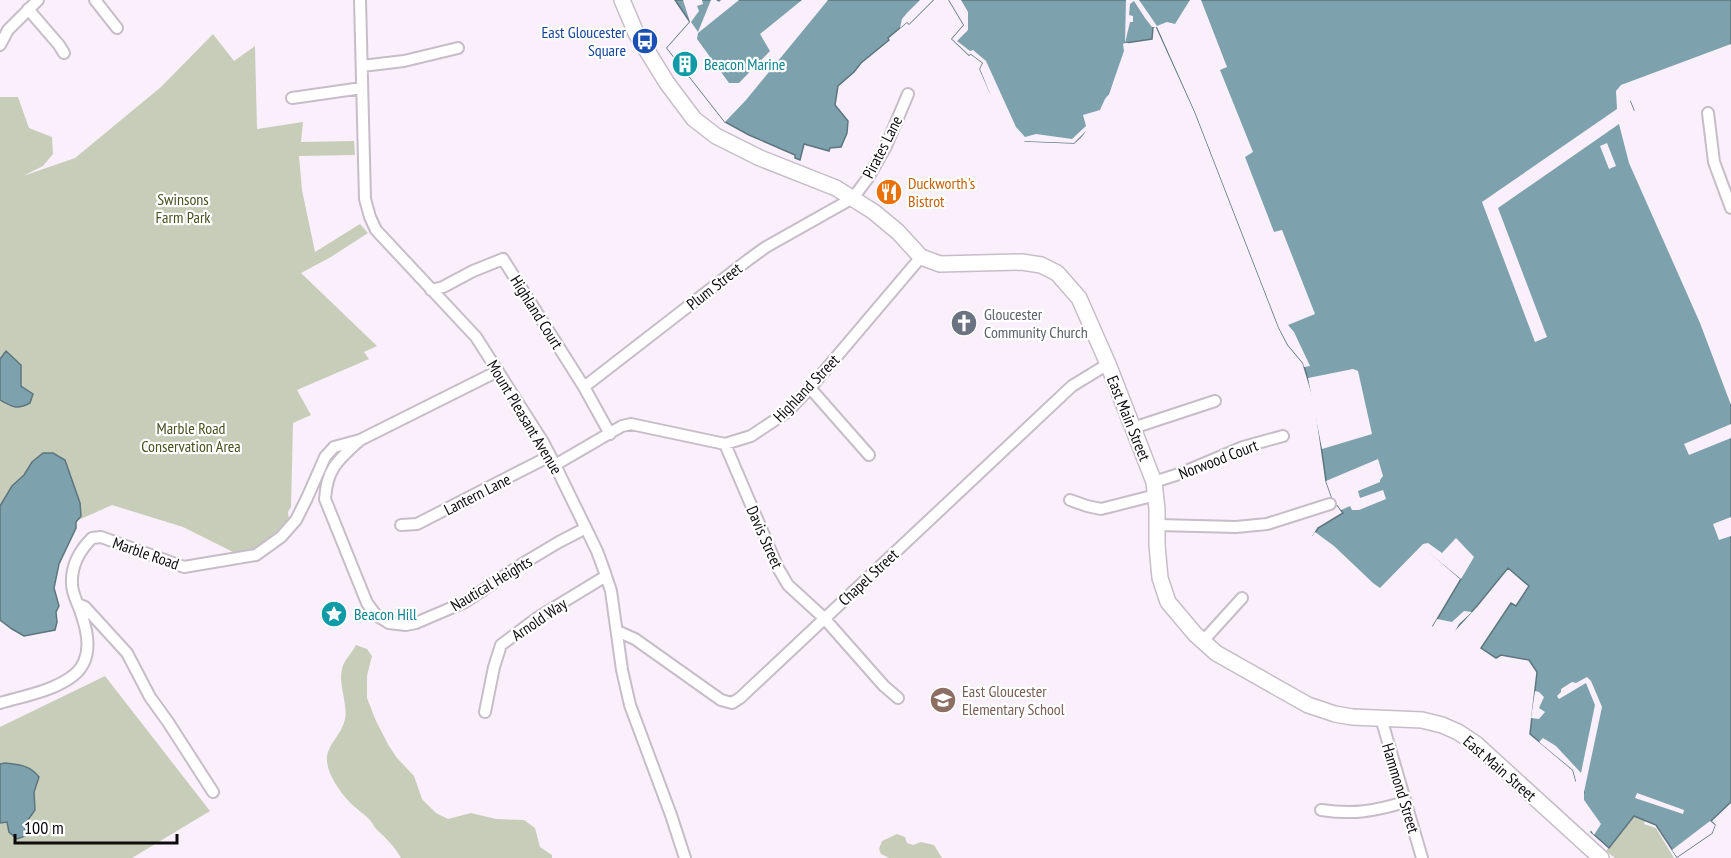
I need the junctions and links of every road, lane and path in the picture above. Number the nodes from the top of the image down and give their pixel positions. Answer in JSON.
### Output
{"nodes":[{"id":1,"x":38,"y":0,"type":"edge"},
{"id":2,"x":95,"y":0,"type":"edge"},
{"id":3,"x":360,"y":0,"type":"edge"},
{"id":4,"x":622,"y":0,"type":"edge"},
{"id":5,"x":28,"y":9,"type":"junction"},
{"id":6,"x":117,"y":28,"type":"dead end"},
{"id":7,"x":0,"y":45,"type":"edge"},
{"id":8,"x":458,"y":48,"type":"dead end"},
{"id":9,"x":64,"y":53,"type":"dead end"},
{"id":10,"x":362,"y":66,"type":"junction"},
{"id":11,"x":362,"y":88,"type":"junction"},
{"id":12,"x":908,"y":94,"type":"dead end"},
{"id":13,"x":292,"y":98,"type":"dead end"},
{"id":14,"x":1708,"y":113,"type":"dead end"},
{"id":15,"x":853,"y":198,"type":"junction"},
{"id":16,"x":1731,"y":208,"type":"edge"},
{"id":17,"x":921,"y":257,"type":"junction"},
{"id":18,"x":431,"y":290,"type":"junction"},
{"id":19,"x":1108,"y":364,"type":"junction"},
{"id":20,"x":498,"y":371,"type":"junction"},
{"id":21,"x":584,"y":387,"type":"junction"},
{"id":22,"x":810,"y":388,"type":"junction"},
{"id":23,"x":1215,"y":401,"type":"dead end"},
{"id":24,"x":1133,"y":428,"type":"junction"},
{"id":25,"x":609,"y":434,"type":"junction"},
{"id":26,"x":1284,"y":436,"type":"dead end"},
{"id":27,"x":360,"y":440,"type":"junction"},
{"id":28,"x":725,"y":444,"type":"junction"},
{"id":29,"x":869,"y":455,"type":"dead end"},
{"id":30,"x":553,"y":460,"type":"junction"},
{"id":31,"x":1155,"y":488,"type":"junction"},
{"id":32,"x":1070,"y":500,"type":"dead end"},
{"id":33,"x":1330,"y":504,"type":"dead end"},
{"id":34,"x":401,"y":525,"type":"dead end"},
{"id":35,"x":1158,"y":525,"type":"junction"},
{"id":36,"x":586,"y":528,"type":"junction"},
{"id":37,"x":606,"y":576,"type":"junction"},
{"id":38,"x":1242,"y":598,"type":"dead end"},
{"id":39,"x":78,"y":604,"type":"junction"},
{"id":40,"x":824,"y":618,"type":"junction"},
{"id":41,"x":617,"y":632,"type":"junction"},
{"id":42,"x":1203,"y":641,"type":"junction"},
{"id":43,"x":898,"y":698,"type":"dead end"},
{"id":44,"x":0,"y":703,"type":"edge"},
{"id":45,"x":485,"y":712,"type":"dead end"},
{"id":46,"x":1381,"y":718,"type":"junction"},
{"id":47,"x":213,"y":792,"type":"dead end"},
{"id":48,"x":1406,"y":802,"type":"junction"},
{"id":49,"x":1321,"y":810,"type":"dead end"},
{"id":50,"x":685,"y":858,"type":"edge"},
{"id":51,"x":1422,"y":858,"type":"edge"},
{"id":52,"x":1601,"y":858,"type":"edge"}],
"edges":[{"from":1,"to":5,"type":"street"},
{"from":2,"to":6,"type":"street"},
{"from":3,"to":10,"type":"street","name":"Mount Pleasant Avenue"},
{"from":4,"to":15,"type":"main road"},
{"from":5,"to":7,"type":"street"},
{"from":5,"to":9,"type":"street"},
{"from":8,"to":10,"type":"street"},
{"from":10,"to":11,"type":"street","name":"Mount Pleasant Avenue"},
{"from":11,"to":13,"type":"street"},
{"from":11,"to":18,"type":"street","name":"Mount Pleasant Avenue"},
{"from":12,"to":15,"type":"street","name":"Pirates Lane"},
{"from":14,"to":16,"type":"street"},
{"from":15,"to":17,"type":"main road"},
{"from":15,"to":21,"type":"street","name":"Plum Street"},
{"from":17,"to":19,"type":"main road","name":"East Main Street"},
{"from":17,"to":22,"type":"street","name":"Highland Street"},
{"from":18,"to":20,"type":"street","name":"Mount Pleasant Avenue"},
{"from":18,"to":21,"type":"street","name":"Highland Court"},
{"from":19,"to":24,"type":"main road","name":"East Main Street"},
{"from":19,"to":40,"type":"street","name":"Chapel Street"},
{"from":20,"to":27,"type":"street","name":"Marble Road"},
{"from":20,"to":30,"type":"street","name":"Mount Pleasant Avenue"},
{"from":21,"to":25,"type":"street","name":"Highland Court"},
{"from":22,"to":28,"type":"street","name":"Highland Street"},
{"from":22,"to":29,"type":"street"},
{"from":23,"to":24,"type":"street"},
{"from":24,"to":31,"type":"main road","name":"East Main Street"},
{"from":25,"to":28,"type":"street","name":"Highland Street"},
{"from":25,"to":30,"type":"street","name":"Highland Street"},
{"from":26,"to":31,"type":"street","name":"Norwood Court"},
{"from":27,"to":36,"type":"street","name":"Nautical Heights"},
{"from":27,"to":39,"type":"street","name":"Marble Road"},
{"from":28,"to":40,"type":"street","name":"Davis Street"},
{"from":30,"to":34,"type":"street","name":"Lantern Lane"},
{"from":30,"to":36,"type":"street","name":"Mount Pleasant Avenue"},
{"from":31,"to":32,"type":"street","name":"Norwood Court"},
{"from":31,"to":35,"type":"main road","name":"East Main Street"},
{"from":33,"to":35,"type":"street"},
{"from":35,"to":42,"type":"main road","name":"East Main Street"},
{"from":36,"to":37,"type":"street","name":"Mount Pleasant Avenue"},
{"from":37,"to":41,"type":"street","name":"Mount Pleasant Avenue"},
{"from":37,"to":45,"type":"street","name":"Arnold Way"},
{"from":38,"to":42,"type":"street"},
{"from":39,"to":44,"type":"street","name":"Marble Road"},
{"from":39,"to":47,"type":"street"},
{"from":40,"to":41,"type":"street","name":"Chapel Street"},
{"from":40,"to":43,"type":"street","name":"Davis Street"},
{"from":41,"to":50,"type":"street","name":"Mount Pleasant Avenue"},
{"from":42,"to":46,"type":"main road","name":"East Main Street"},
{"from":46,"to":48,"type":"street","name":"Hammond Street"},
{"from":46,"to":52,"type":"main road","name":"East Main Street"},
{"from":48,"to":49,"type":"street"},
{"from":48,"to":51,"type":"street","name":"Hammond Street"}]}
